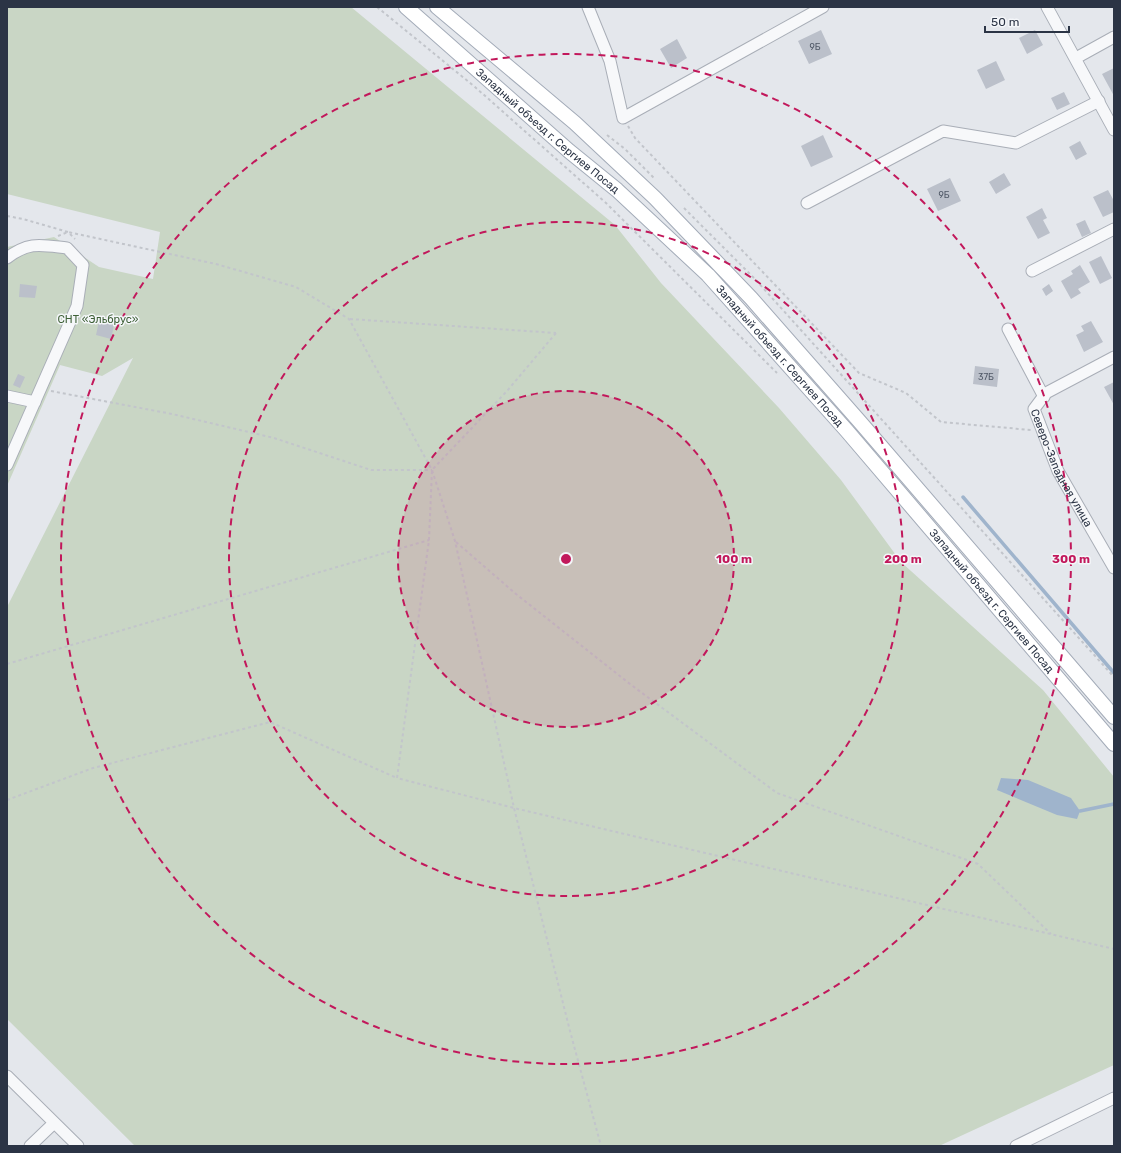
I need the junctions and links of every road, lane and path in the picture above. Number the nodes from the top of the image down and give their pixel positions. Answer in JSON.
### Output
{"nodes":[{"id":1,"x":377,"y":7,"type":"edge"},
{"id":2,"x":406,"y":7,"type":"edge"},
{"id":3,"x":437,"y":7,"type":"edge"},
{"id":4,"x":588,"y":7,"type":"edge"},
{"id":5,"x":822,"y":7,"type":"edge"},
{"id":6,"x":1047,"y":7,"type":"edge"},
{"id":7,"x":1114,"y":37,"type":"edge"},
{"id":8,"x":1076,"y":58,"type":"junction"},
{"id":9,"x":1099,"y":101,"type":"junction"},
{"id":10,"x":623,"y":118,"type":"junction"},
{"id":11,"x":1114,"y":130,"type":"edge"},
{"id":12,"x":808,"y":203,"type":"dead end"},
{"id":13,"x":7,"y":216,"type":"edge"},
{"id":14,"x":1114,"y":229,"type":"edge"},
{"id":15,"x":68,"y":232,"type":"junction"},
{"id":16,"x":55,"y":237,"type":"dead end"},
{"id":17,"x":76,"y":240,"type":"dead end"},
{"id":18,"x":7,"y":258,"type":"edge"},
{"id":19,"x":1032,"y":270,"type":"dead end"},
{"id":20,"x":349,"y":319,"type":"junction"},
{"id":21,"x":1008,"y":330,"type":"dead end"},
{"id":22,"x":1114,"y":358,"type":"edge"},
{"id":23,"x":781,"y":377,"type":"dead end"},
{"id":24,"x":40,"y":389,"type":"junction"},
{"id":25,"x":7,"y":396,"type":"edge"},
{"id":26,"x":1044,"y":396,"type":"junction"},
{"id":27,"x":35,"y":402,"type":"junction"},
{"id":28,"x":1042,"y":432,"type":"junction"},
{"id":29,"x":7,"y":465,"type":"edge"},
{"id":30,"x":432,"y":470,"type":"junction"},
{"id":31,"x":429,"y":540,"type":"junction"},
{"id":32,"x":455,"y":542,"type":"junction"},
{"id":33,"x":1114,"y":568,"type":"edge"},
{"id":34,"x":7,"y":664,"type":"edge"},
{"id":35,"x":1114,"y":717,"type":"edge"},
{"id":36,"x":1114,"y":744,"type":"edge"},
{"id":37,"x":397,"y":778,"type":"junction"},
{"id":38,"x":7,"y":800,"type":"edge"},
{"id":39,"x":514,"y":808,"type":"junction"},
{"id":40,"x":1052,"y":935,"type":"junction"},
{"id":41,"x":1114,"y":949,"type":"edge"},
{"id":42,"x":7,"y":1076,"type":"edge"},
{"id":43,"x":1114,"y":1098,"type":"edge"},
{"id":44,"x":54,"y":1123,"type":"junction"},
{"id":45,"x":30,"y":1146,"type":"edge"},
{"id":46,"x":78,"y":1146,"type":"edge"},
{"id":47,"x":601,"y":1146,"type":"edge"},
{"id":48,"x":1016,"y":1146,"type":"edge"}],
"edges":[{"from":1,"to":23,"type":"path"},
{"from":2,"to":36,"type":"main road","name":"Западный объезд г. Сергиев Посад"},
{"from":3,"to":35,"type":"main road","name":"Западный объезд г. Сергиев Посад"},
{"from":4,"to":10,"type":"street"},
{"from":5,"to":10,"type":"street"},
{"from":6,"to":8,"type":"street"},
{"from":7,"to":8,"type":"street"},
{"from":8,"to":9,"type":"street"},
{"from":9,"to":11,"type":"street"},
{"from":9,"to":12,"type":"street"},
{"from":10,"to":28,"type":"path"},
{"from":13,"to":15,"type":"path"},
{"from":14,"to":19,"type":"street"},
{"from":15,"to":16,"type":"path"},
{"from":15,"to":17,"type":"path"},
{"from":15,"to":20,"type":"path"},
{"from":18,"to":24,"type":"street"},
{"from":20,"to":30,"type":"path"},
{"from":20,"to":30,"type":"path"},
{"from":21,"to":26,"type":"street"},
{"from":22,"to":26,"type":"street","name":"Северо-Западная улица"},
{"from":24,"to":27,"type":"street"},
{"from":24,"to":30,"type":"path"},
{"from":25,"to":27,"type":"street"},
{"from":26,"to":28,"type":"street","name":"Северо-Западная улица"},
{"from":27,"to":29,"type":"street"},
{"from":28,"to":33,"type":"street","name":"Северо-Западная улица"},
{"from":30,"to":31,"type":"path"},
{"from":30,"to":32,"type":"path"},
{"from":31,"to":34,"type":"path"},
{"from":31,"to":37,"type":"path"},
{"from":32,"to":39,"type":"path"},
{"from":32,"to":40,"type":"path"},
{"from":37,"to":38,"type":"path"},
{"from":37,"to":39,"type":"path"},
{"from":39,"to":40,"type":"path"},
{"from":39,"to":47,"type":"path"},
{"from":40,"to":41,"type":"path"},
{"from":42,"to":44,"type":"street"},
{"from":43,"to":48,"type":"street"},
{"from":44,"to":45,"type":"street"},
{"from":44,"to":46,"type":"street"}]}
